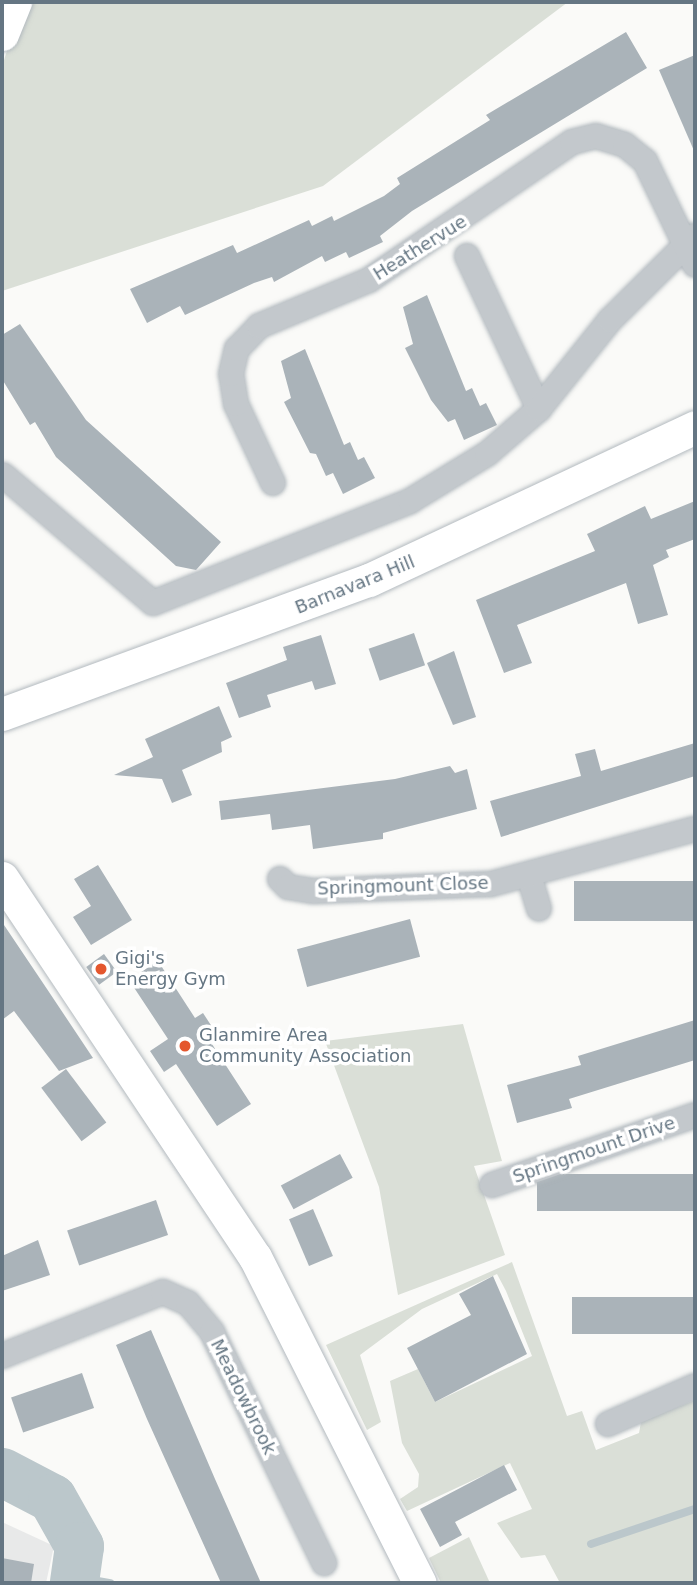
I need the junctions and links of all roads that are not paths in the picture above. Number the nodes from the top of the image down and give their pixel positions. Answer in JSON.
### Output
{"nodes":[{"id":1,"x":15,"y":2,"type":"edge"},
{"id":2,"x":2,"y":34,"type":"edge"},
{"id":3,"x":690,"y":239,"type":"edge"},
{"id":4,"x":467,"y":256,"type":"dead end"},
{"id":5,"x":695,"y":265,"type":"edge"},
{"id":6,"x":539,"y":409,"type":"junction"},
{"id":7,"x":695,"y":427,"type":"edge"},
{"id":8,"x":4,"y":475,"type":"dead end"},
{"id":9,"x":273,"y":483,"type":"dead end"},
{"id":10,"x":2,"y":713,"type":"edge"},
{"id":11,"x":695,"y":829,"type":"edge"},
{"id":12,"x":529,"y":876,"type":"junction"},
{"id":13,"x":2,"y":878,"type":"edge"},
{"id":14,"x":280,"y":879,"type":"dead end"},
{"id":15,"x":538,"y":909,"type":"dead end"},
{"id":16,"x":695,"y":1115,"type":"edge"},
{"id":17,"x":492,"y":1185,"type":"dead end"},
{"id":18,"x":2,"y":1356,"type":"edge"},
{"id":19,"x":695,"y":1386,"type":"edge"},
{"id":20,"x":608,"y":1424,"type":"dead end"},
{"id":21,"x":324,"y":1563,"type":"dead end"},
{"id":22,"x":420,"y":1583,"type":"edge"}],
"edges":[{"from":1,"to":2,"type":"main road"},
{"from":3,"to":5,"type":"street","name":"Heathervue"},
{"from":3,"to":6,"type":"street"},
{"from":3,"to":9,"type":"street","name":"Heathervue"},
{"from":4,"to":6,"type":"street","name":"Heathervue"},
{"from":6,"to":8,"type":"street"},
{"from":7,"to":10,"type":"main road","name":"Barnavara Hill"},
{"from":11,"to":12,"type":"street","name":"Springmount Close"},
{"from":12,"to":14,"type":"street","name":"Springmount Close"},
{"from":12,"to":15,"type":"street"},
{"from":13,"to":22,"type":"main road"},
{"from":16,"to":17,"type":"street","name":"Springmount Drive"},
{"from":18,"to":21,"type":"street","name":"Meadowbrook"},
{"from":19,"to":20,"type":"street"}]}
